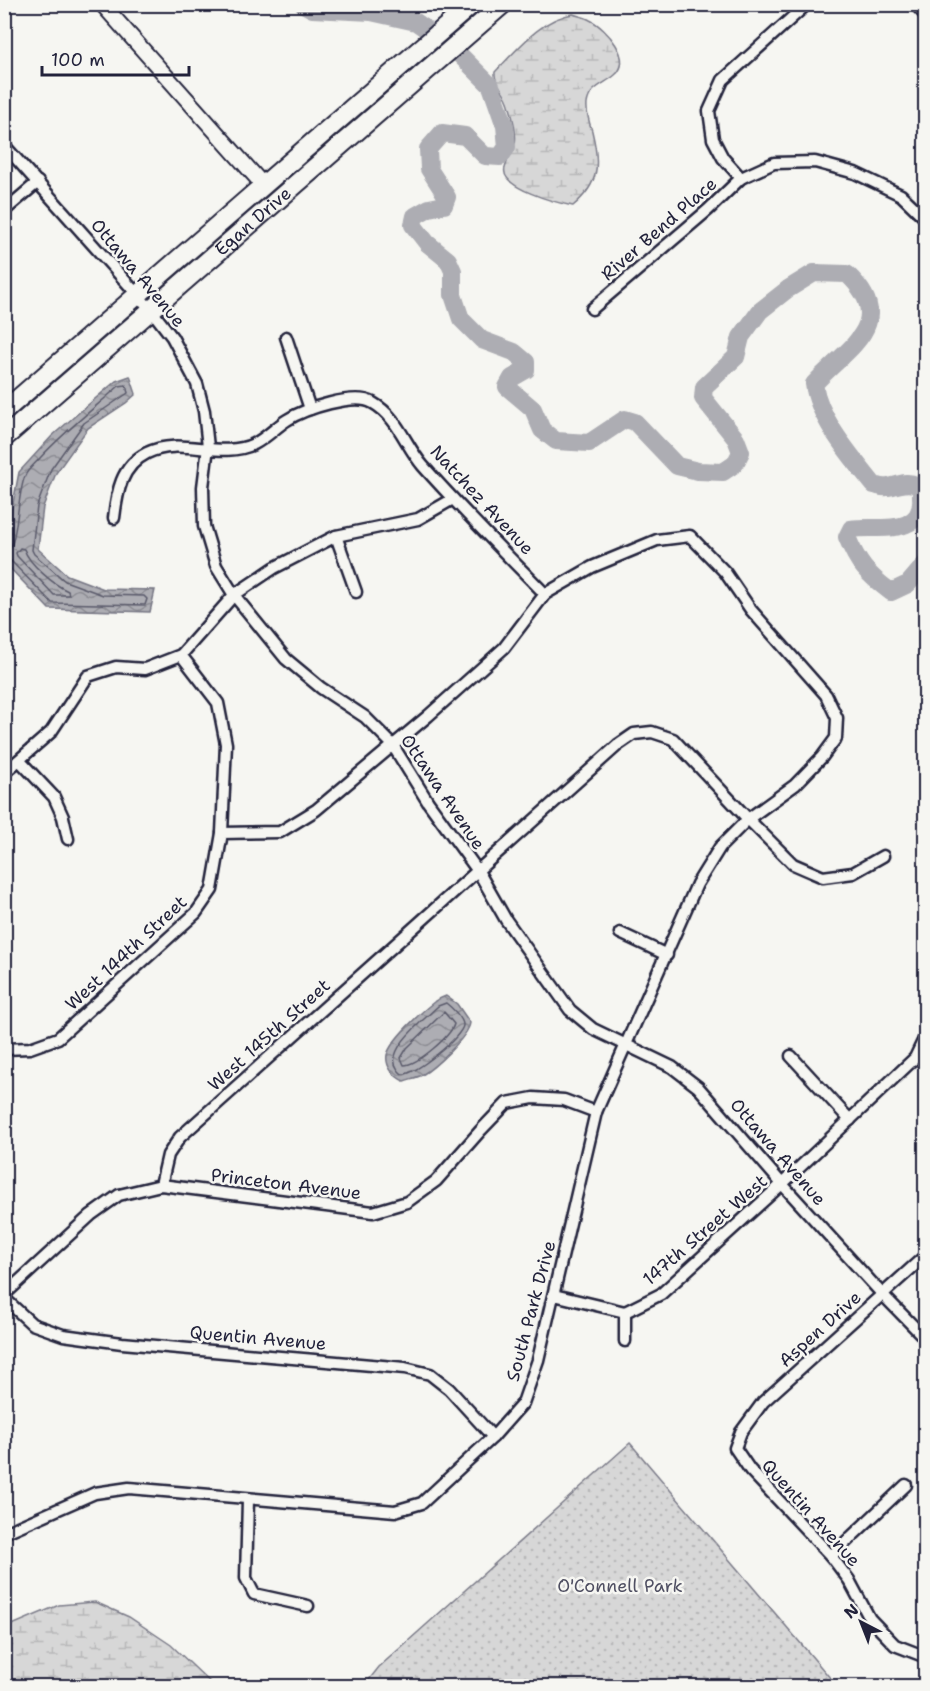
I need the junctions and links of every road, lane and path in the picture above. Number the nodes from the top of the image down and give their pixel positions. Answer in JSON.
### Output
{"nodes":[{"id":1,"x":102,"y":4,"type":"edge"},
{"id":2,"x":472,"y":4,"type":"edge"},
{"id":3,"x":503,"y":4,"type":"edge"},
{"id":4,"x":807,"y":4,"type":"edge"},
{"id":5,"x":915,"y":4,"type":"edge"},
{"id":6,"x":926,"y":16,"type":"edge"},
{"id":7,"x":4,"y":145,"type":"edge"},
{"id":8,"x":741,"y":178,"type":"junction"},
{"id":9,"x":38,"y":182,"type":"junction"},
{"id":10,"x":264,"y":186,"type":"junction"},
{"id":11,"x":4,"y":211,"type":"edge"},
{"id":12,"x":926,"y":219,"type":"edge"},
{"id":13,"x":138,"y":296,"type":"junction"},
{"id":14,"x":592,"y":309,"type":"dead end"},
{"id":15,"x":152,"y":311,"type":"junction"},
{"id":16,"x":285,"y":337,"type":"dead end"},
{"id":17,"x":310,"y":409,"type":"junction"},
{"id":18,"x":4,"y":411,"type":"edge"},
{"id":19,"x":4,"y":438,"type":"edge"},
{"id":20,"x":208,"y":447,"type":"junction"},
{"id":21,"x":453,"y":499,"type":"junction"},
{"id":22,"x":114,"y":518,"type":"dead end"},
{"id":23,"x":336,"y":536,"type":"junction"},
{"id":24,"x":356,"y":592,"type":"dead end"},
{"id":25,"x":545,"y":594,"type":"junction"},
{"id":26,"x":234,"y":595,"type":"junction"},
{"id":27,"x":181,"y":655,"type":"junction"},
{"id":28,"x":392,"y":744,"type":"junction"},
{"id":29,"x":20,"y":761,"type":"junction"},
{"id":30,"x":4,"y":773,"type":"edge"},
{"id":31,"x":748,"y":819,"type":"junction"},
{"id":32,"x":222,"y":833,"type":"junction"},
{"id":33,"x":68,"y":839,"type":"dead end"},
{"id":34,"x":883,"y":856,"type":"dead end"},
{"id":35,"x":478,"y":871,"type":"junction"},
{"id":36,"x":620,"y":933,"type":"dead end"},
{"id":37,"x":667,"y":955,"type":"junction"},
{"id":38,"x":926,"y":1035,"type":"edge"},
{"id":39,"x":625,"y":1044,"type":"junction"},
{"id":40,"x":4,"y":1049,"type":"edge"},
{"id":41,"x":791,"y":1056,"type":"dead end"},
{"id":42,"x":596,"y":1112,"type":"junction"},
{"id":43,"x":850,"y":1120,"type":"junction"},
{"id":44,"x":782,"y":1184,"type":"junction"},
{"id":45,"x":161,"y":1185,"type":"junction"},
{"id":46,"x":926,"y":1255,"type":"edge"},
{"id":47,"x":554,"y":1294,"type":"junction"},
{"id":48,"x":883,"y":1295,"type":"junction"},
{"id":49,"x":4,"y":1297,"type":"edge"},
{"id":50,"x":625,"y":1312,"type":"junction"},
{"id":51,"x":926,"y":1339,"type":"edge"},
{"id":52,"x":625,"y":1341,"type":"dead end"},
{"id":53,"x":741,"y":1432,"type":"joint"},
{"id":54,"x":493,"y":1437,"type":"junction"},
{"id":55,"x":906,"y":1485,"type":"dead end"},
{"id":56,"x":248,"y":1500,"type":"junction"},
{"id":57,"x":4,"y":1533,"type":"edge"},
{"id":58,"x":831,"y":1556,"type":"junction"},
{"id":59,"x":308,"y":1606,"type":"dead end"},
{"id":60,"x":926,"y":1657,"type":"edge"}],
"edges":[{"from":1,"to":10,"type":"street"},
{"from":2,"to":10,"type":"highway","name":"Egan Drive"},
{"from":3,"to":15,"type":"highway","name":"Egan Drive"},
{"from":4,"to":8,"type":"street","name":"River Bend Place"},
{"from":5,"to":6,"type":"street"},
{"from":7,"to":9,"type":"street","name":"Ottawa Avenue"},
{"from":8,"to":12,"type":"street"},
{"from":8,"to":14,"type":"street","name":"River Bend Place"},
{"from":9,"to":11,"type":"street"},
{"from":9,"to":13,"type":"street","name":"Ottawa Avenue"},
{"from":10,"to":13,"type":"highway","name":"Egan Drive"},
{"from":13,"to":15,"type":"street","name":"Ottawa Avenue"},
{"from":13,"to":18,"type":"highway","name":"Egan Drive"},
{"from":15,"to":19,"type":"highway","name":"Egan Drive"},
{"from":15,"to":20,"type":"street","name":"Ottawa Avenue"},
{"from":16,"to":17,"type":"street"},
{"from":17,"to":20,"type":"street"},
{"from":17,"to":21,"type":"street","name":"Natchez Avenue"},
{"from":20,"to":22,"type":"street"},
{"from":20,"to":26,"type":"street","name":"Ottawa Avenue"},
{"from":21,"to":23,"type":"street"},
{"from":21,"to":25,"type":"street","name":"Natchez Avenue"},
{"from":23,"to":24,"type":"street"},
{"from":23,"to":26,"type":"street"},
{"from":25,"to":28,"type":"street"},
{"from":25,"to":31,"type":"street","name":"South Park Drive"},
{"from":26,"to":27,"type":"street"},
{"from":26,"to":28,"type":"street","name":"Ottawa Avenue"},
{"from":27,"to":29,"type":"street"},
{"from":27,"to":32,"type":"street"},
{"from":28,"to":32,"type":"street"},
{"from":28,"to":35,"type":"street","name":"Ottawa Avenue"},
{"from":29,"to":30,"type":"street"},
{"from":29,"to":33,"type":"street"},
{"from":31,"to":34,"type":"street"},
{"from":31,"to":35,"type":"street","name":"West 145th Street"},
{"from":31,"to":37,"type":"street","name":"South Park Drive"},
{"from":32,"to":40,"type":"street","name":"West 144th Street"},
{"from":35,"to":39,"type":"street","name":"Ottawa Avenue"},
{"from":35,"to":45,"type":"street","name":"West 145th Street"},
{"from":36,"to":37,"type":"street"},
{"from":37,"to":39,"type":"street","name":"South Park Drive"},
{"from":38,"to":43,"type":"street","name":"147th Street West"},
{"from":39,"to":42,"type":"street","name":"South Park Drive"},
{"from":39,"to":44,"type":"street","name":"Ottawa Avenue"},
{"from":41,"to":43,"type":"street"},
{"from":42,"to":45,"type":"street","name":"Princeton Avenue"},
{"from":42,"to":47,"type":"street","name":"South Park Drive"},
{"from":43,"to":44,"type":"street","name":"147th Street West"},
{"from":44,"to":48,"type":"street","name":"Ottawa Avenue"},
{"from":44,"to":50,"type":"street","name":"147th Street West"},
{"from":45,"to":49,"type":"street"},
{"from":46,"to":48,"type":"street","name":"Aspen Drive"},
{"from":47,"to":50,"type":"street"},
{"from":47,"to":54,"type":"street","name":"South Park Drive"},
{"from":48,"to":51,"type":"street","name":"Ottawa Avenue"},
{"from":48,"to":53,"type":"street","name":"Aspen Drive"},
{"from":49,"to":54,"type":"street","name":"Quentin Avenue"},
{"from":50,"to":52,"type":"street"},
{"from":53,"to":58,"type":"street","name":"Quentin Avenue"},
{"from":54,"to":56,"type":"street","name":"South Park Drive"},
{"from":55,"to":58,"type":"street"},
{"from":56,"to":57,"type":"street","name":"South Park Drive"},
{"from":56,"to":59,"type":"street"},
{"from":58,"to":60,"type":"street","name":"Quentin Avenue"}]}
